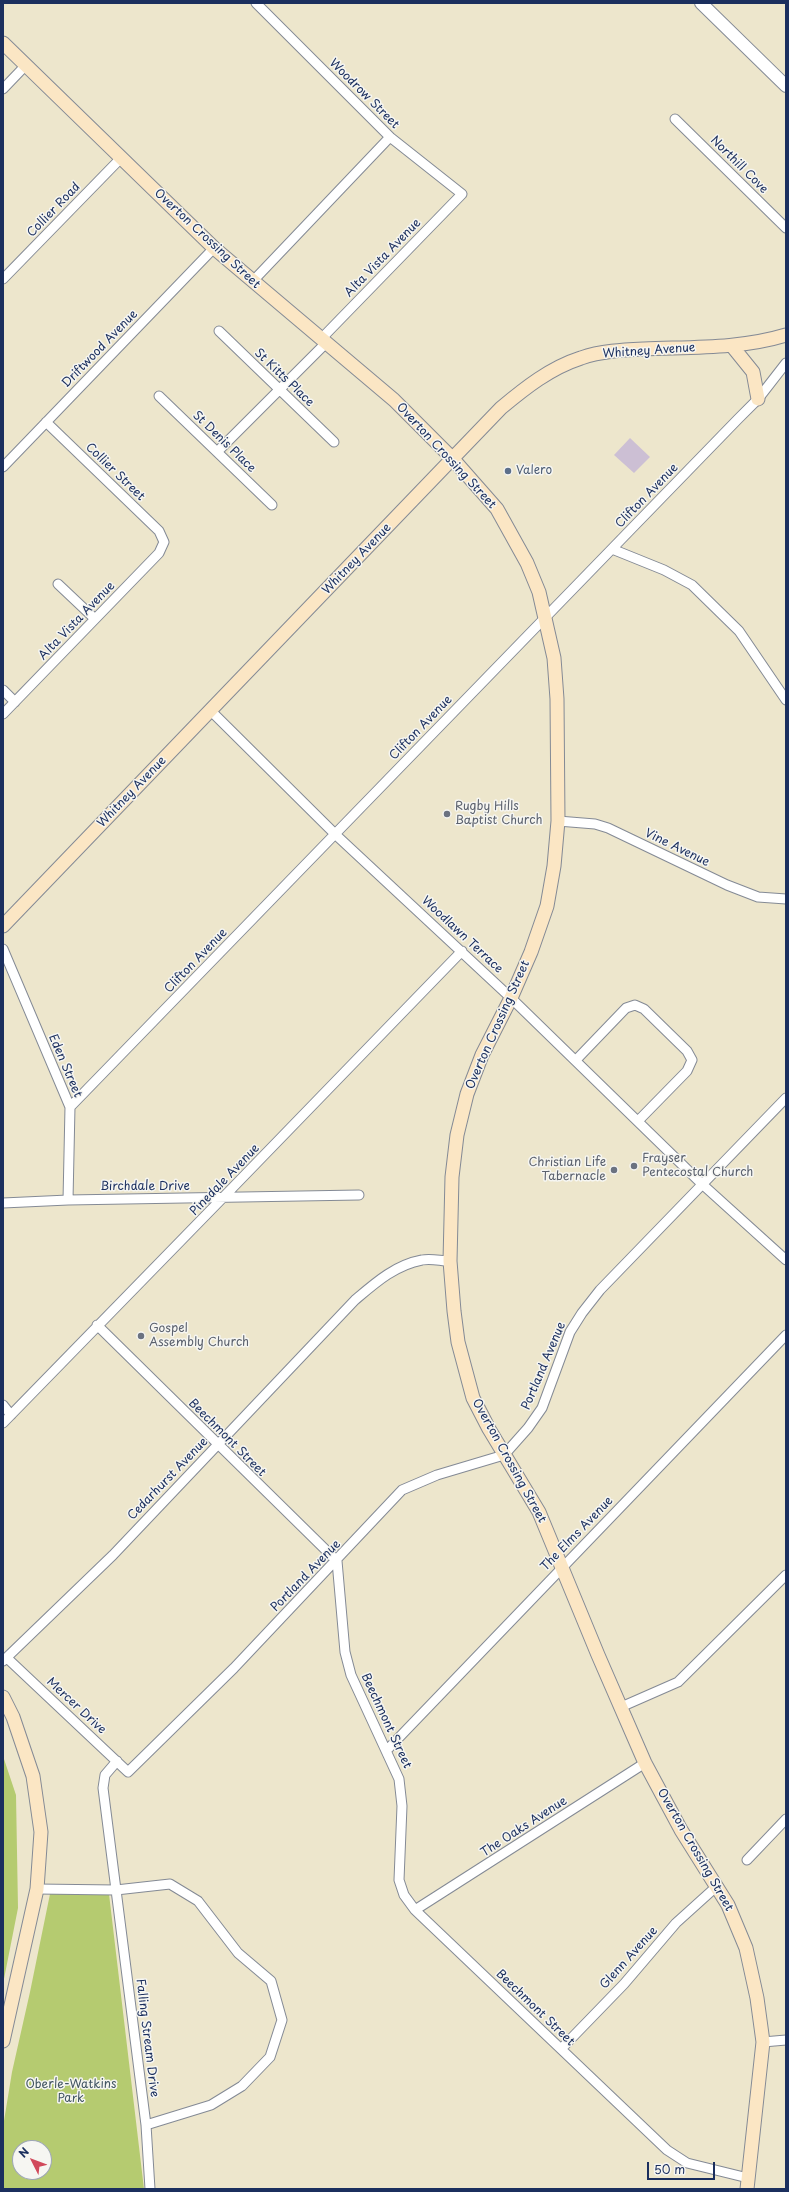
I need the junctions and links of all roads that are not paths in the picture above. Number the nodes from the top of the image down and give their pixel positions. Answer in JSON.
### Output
{"nodes":[{"id":1,"x":256,"y":3,"type":"edge"},
{"id":2,"x":701,"y":3,"type":"edge"},
{"id":3,"x":3,"y":43,"type":"edge"},
{"id":4,"x":26,"y":65,"type":"junction"},
{"id":5,"x":786,"y":86,"type":"edge"},
{"id":6,"x":3,"y":89,"type":"edge"},
{"id":7,"x":675,"y":119,"type":"dead end"},
{"id":8,"x":390,"y":137,"type":"junction"},
{"id":9,"x":121,"y":158,"type":"junction"},
{"id":10,"x":462,"y":194,"type":"joint"},
{"id":11,"x":786,"y":228,"type":"edge"},
{"id":12,"x":214,"y":248,"type":"junction"},
{"id":13,"x":3,"y":279,"type":"edge"},
{"id":14,"x":252,"y":282,"type":"junction"},
{"id":15,"x":218,"y":331,"type":"dead end"},
{"id":16,"x":786,"y":335,"type":"edge"},
{"id":17,"x":324,"y":341,"type":"junction"},
{"id":18,"x":732,"y":346,"type":"junction"},
{"id":19,"x":786,"y":363,"type":"edge"},
{"id":20,"x":280,"y":390,"type":"junction"},
{"id":21,"x":159,"y":396,"type":"dead end"},
{"id":22,"x":758,"y":399,"type":"junction"},
{"id":23,"x":46,"y":422,"type":"junction"},
{"id":24,"x":334,"y":442,"type":"dead end"},
{"id":25,"x":217,"y":452,"type":"junction"},
{"id":26,"x":453,"y":459,"type":"junction"},
{"id":27,"x":3,"y":467,"type":"edge"},
{"id":28,"x":272,"y":505,"type":"dead end"},
{"id":29,"x":164,"y":542,"type":"joint"},
{"id":30,"x":612,"y":549,"type":"junction"},
{"id":31,"x":58,"y":584,"type":"dead end"},
{"id":32,"x":545,"y":617,"type":"junction"},
{"id":33,"x":95,"y":620,"type":"junction"},
{"id":34,"x":3,"y":690,"type":"edge"},
{"id":35,"x":786,"y":700,"type":"edge"},
{"id":36,"x":15,"y":702,"type":"junction"},
{"id":37,"x":210,"y":710,"type":"junction"},
{"id":38,"x":3,"y":714,"type":"edge"},
{"id":39,"x":558,"y":821,"type":"junction"},
{"id":40,"x":336,"y":834,"type":"junction"},
{"id":41,"x":786,"y":899,"type":"edge"},
{"id":42,"x":3,"y":926,"type":"edge"},
{"id":43,"x":3,"y":949,"type":"edge"},
{"id":44,"x":462,"y":951,"type":"junction"},
{"id":45,"x":511,"y":998,"type":"junction"},
{"id":46,"x":576,"y":1060,"type":"junction"},
{"id":47,"x":786,"y":1098,"type":"edge"},
{"id":48,"x":70,"y":1107,"type":"junction"},
{"id":49,"x":638,"y":1121,"type":"junction"},
{"id":50,"x":702,"y":1184,"type":"junction"},
{"id":51,"x":359,"y":1195,"type":"dead end"},
{"id":52,"x":224,"y":1198,"type":"junction"},
{"id":53,"x":68,"y":1200,"type":"junction"},
{"id":54,"x":3,"y":1203,"type":"edge"},
{"id":55,"x":786,"y":1260,"type":"edge"},
{"id":56,"x":450,"y":1261,"type":"junction"},
{"id":57,"x":97,"y":1325,"type":"junction"},
{"id":58,"x":786,"y":1335,"type":"edge"},
{"id":59,"x":3,"y":1405,"type":"edge"},
{"id":60,"x":11,"y":1415,"type":"junction"},
{"id":61,"x":3,"y":1423,"type":"edge"},
{"id":62,"x":217,"y":1445,"type":"junction"},
{"id":63,"x":504,"y":1455,"type":"junction"},
{"id":64,"x":337,"y":1561,"type":"junction"},
{"id":65,"x":561,"y":1568,"type":"junction"},
{"id":66,"x":786,"y":1575,"type":"edge"},
{"id":67,"x":5,"y":1659,"type":"edge"},
{"id":68,"x":3,"y":1697,"type":"edge"},
{"id":69,"x":621,"y":1707,"type":"junction"},
{"id":70,"x":387,"y":1750,"type":"junction"},
{"id":71,"x":117,"y":1761,"type":"junction"},
{"id":72,"x":645,"y":1763,"type":"junction"},
{"id":73,"x":128,"y":1772,"type":"joint"},
{"id":74,"x":786,"y":1819,"type":"edge"},
{"id":75,"x":747,"y":1860,"type":"dead end"},
{"id":76,"x":717,"y":1886,"type":"junction"},
{"id":77,"x":37,"y":1889,"type":"junction"},
{"id":78,"x":116,"y":1890,"type":"junction"},
{"id":79,"x":415,"y":1910,"type":"junction"},
{"id":80,"x":786,"y":2040,"type":"edge"},
{"id":81,"x":3,"y":2041,"type":"edge"},
{"id":82,"x":763,"y":2042,"type":"junction"},
{"id":83,"x":561,"y":2049,"type":"junction"},
{"id":84,"x":146,"y":2125,"type":"junction"},
{"id":85,"x":747,"y":2184,"type":"edge"},
{"id":86,"x":150,"y":2189,"type":"edge"}],
"edges":[{"from":1,"to":8,"type":"street","name":"Woodrow Street"},
{"from":2,"to":5,"type":"street"},
{"from":3,"to":4,"type":"main road","name":"Overton Crossing Street"},
{"from":4,"to":6,"type":"street"},
{"from":4,"to":9,"type":"main road","name":"Overton Crossing Street"},
{"from":7,"to":11,"type":"street","name":"Northill Cove"},
{"from":8,"to":10,"type":"street","name":"Woodrow Street"},
{"from":8,"to":14,"type":"street"},
{"from":9,"to":12,"type":"main road","name":"Overton Crossing Street"},
{"from":9,"to":13,"type":"street","name":"Collier Road"},
{"from":10,"to":17,"type":"street","name":"Alta Vista Avenue"},
{"from":12,"to":14,"type":"main road","name":"Overton Crossing Street"},
{"from":12,"to":23,"type":"street","name":"Driftwood Avenue"},
{"from":14,"to":17,"type":"main road","name":"Overton Crossing Street"},
{"from":15,"to":20,"type":"street","name":"St Kitts Place"},
{"from":16,"to":18,"type":"main road","name":"Whitney Avenue"},
{"from":17,"to":20,"type":"street","name":"Alta Vista Avenue"},
{"from":17,"to":26,"type":"main road","name":"Overton Crossing Street"},
{"from":18,"to":22,"type":"main road"},
{"from":18,"to":26,"type":"main road","name":"Whitney Avenue"},
{"from":19,"to":22,"type":"street","name":"Clifton Avenue"},
{"from":20,"to":24,"type":"street","name":"St Kitts Place"},
{"from":20,"to":25,"type":"street","name":"Alta Vista Avenue"},
{"from":21,"to":25,"type":"street","name":"St Denis Place"},
{"from":22,"to":30,"type":"street","name":"Clifton Avenue"},
{"from":23,"to":27,"type":"street","name":"Driftwood Avenue"},
{"from":23,"to":29,"type":"street","name":"Collier Street"},
{"from":25,"to":28,"type":"street","name":"St Denis Place"},
{"from":26,"to":32,"type":"main road","name":"Overton Crossing Street"},
{"from":26,"to":37,"type":"main road","name":"Whitney Avenue"},
{"from":29,"to":33,"type":"street","name":"Alta Vista Avenue"},
{"from":30,"to":32,"type":"street","name":"Clifton Avenue"},
{"from":30,"to":35,"type":"street"},
{"from":31,"to":33,"type":"street"},
{"from":32,"to":39,"type":"main road","name":"Overton Crossing Street"},
{"from":32,"to":40,"type":"street","name":"Clifton Avenue"},
{"from":33,"to":36,"type":"street","name":"Alta Vista Avenue"},
{"from":34,"to":36,"type":"street"},
{"from":36,"to":38,"type":"street","name":"Alta Vista Avenue"},
{"from":37,"to":40,"type":"street","name":"Woodlawn Terrace"},
{"from":37,"to":42,"type":"main road","name":"Whitney Avenue"},
{"from":39,"to":41,"type":"street","name":"Vine Avenue"},
{"from":39,"to":45,"type":"main road","name":"Overton Crossing Street"},
{"from":40,"to":44,"type":"street","name":"Woodlawn Terrace"},
{"from":40,"to":48,"type":"street","name":"Clifton Avenue"},
{"from":43,"to":48,"type":"street","name":"Eden Street"},
{"from":44,"to":45,"type":"street","name":"Woodlawn Terrace"},
{"from":44,"to":52,"type":"street","name":"Pinedale Avenue"},
{"from":45,"to":46,"type":"street","name":"Woodlawn Terrace"},
{"from":45,"to":56,"type":"main road","name":"Overton Crossing Street"},
{"from":46,"to":49,"type":"street","name":"Woodlawn Terrace"},
{"from":46,"to":49,"type":"street"},
{"from":47,"to":50,"type":"street","name":"Portland Avenue"},
{"from":48,"to":53,"type":"street","name":"Eden Street"},
{"from":49,"to":50,"type":"street","name":"Woodlawn Terrace"},
{"from":50,"to":55,"type":"street","name":"Woodlawn Terrace"},
{"from":50,"to":63,"type":"street","name":"Portland Avenue"},
{"from":51,"to":52,"type":"street","name":"Birchdale Drive"},
{"from":52,"to":53,"type":"street","name":"Birchdale Drive"},
{"from":52,"to":57,"type":"street","name":"Pinedale Avenue"},
{"from":53,"to":54,"type":"street","name":"Birchdale Drive"},
{"from":56,"to":62,"type":"street","name":"Cedarhurst Avenue"},
{"from":56,"to":63,"type":"main road","name":"Overton Crossing Street"},
{"from":57,"to":60,"type":"street","name":"Pinedale Avenue"},
{"from":57,"to":62,"type":"street","name":"Beechmont Street"},
{"from":58,"to":65,"type":"street","name":"The Elms Avenue"},
{"from":59,"to":60,"type":"street"},
{"from":60,"to":61,"type":"street","name":"Pinedale Avenue"},
{"from":62,"to":64,"type":"street","name":"Beechmont Street"},
{"from":62,"to":67,"type":"street","name":"Cedarhurst Avenue"},
{"from":63,"to":64,"type":"street","name":"Portland Avenue"},
{"from":63,"to":65,"type":"main road","name":"Overton Crossing Street"},
{"from":64,"to":70,"type":"street","name":"Beechmont Street"},
{"from":64,"to":73,"type":"street","name":"Portland Avenue"},
{"from":65,"to":69,"type":"main road","name":"Overton Crossing Street"},
{"from":65,"to":70,"type":"street","name":"The Elms Avenue"},
{"from":66,"to":69,"type":"street"},
{"from":67,"to":71,"type":"street","name":"Mercer Drive"},
{"from":68,"to":77,"type":"main road"},
{"from":69,"to":72,"type":"main road","name":"Overton Crossing Street"},
{"from":70,"to":79,"type":"street","name":"Beechmont Street"},
{"from":71,"to":73,"type":"street","name":"Mercer Drive"},
{"from":71,"to":78,"type":"street","name":"Falling Stream Drive"},
{"from":72,"to":76,"type":"main road","name":"Overton Crossing Street"},
{"from":72,"to":79,"type":"street","name":"The Oaks Avenue"},
{"from":74,"to":75,"type":"street"},
{"from":76,"to":82,"type":"main road","name":"Overton Crossing Street"},
{"from":76,"to":83,"type":"street","name":"Glenn Avenue"},
{"from":77,"to":78,"type":"street"},
{"from":77,"to":81,"type":"main road"},
{"from":78,"to":84,"type":"street","name":"Falling Stream Drive"},
{"from":78,"to":84,"type":"street"},
{"from":79,"to":83,"type":"street","name":"Beechmont Street"},
{"from":80,"to":82,"type":"street"},
{"from":82,"to":85,"type":"main road","name":"Overton Crossing Street"},
{"from":83,"to":85,"type":"street","name":"Beechmont Street"},
{"from":84,"to":86,"type":"street","name":"Falling Stream Drive"}]}
